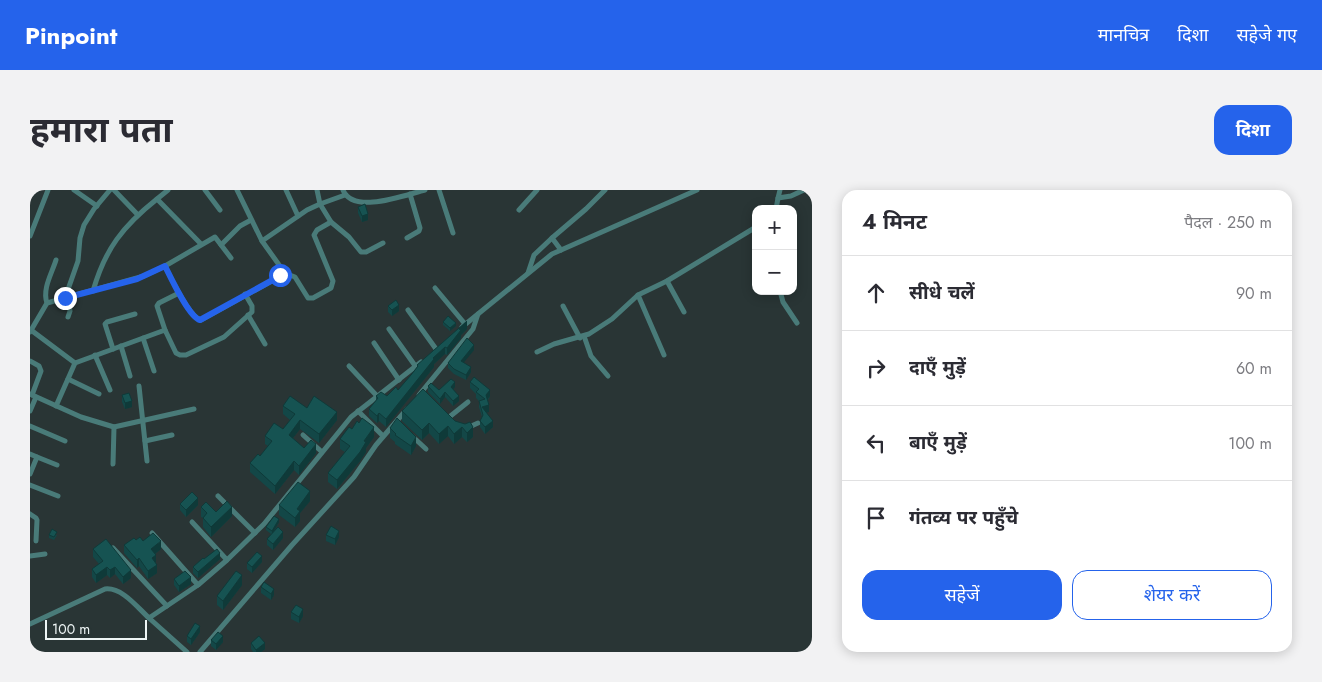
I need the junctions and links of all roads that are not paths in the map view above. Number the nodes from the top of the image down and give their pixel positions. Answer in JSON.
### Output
{"nodes":[{"id":1,"x":48,"y":190,"type":"edge"},
{"id":2,"x":74,"y":190,"type":"edge"},
{"id":3,"x":110,"y":190,"type":"edge"},
{"id":4,"x":114,"y":190,"type":"edge"},
{"id":5,"x":168,"y":190,"type":"edge"},
{"id":6,"x":205,"y":190,"type":"edge"},
{"id":7,"x":237,"y":190,"type":"edge"},
{"id":8,"x":286,"y":190,"type":"edge"},
{"id":9,"x":317,"y":190,"type":"edge"},
{"id":10,"x":425,"y":190,"type":"edge"},
{"id":11,"x":439,"y":190,"type":"edge"},
{"id":12,"x":538,"y":190,"type":"edge"},
{"id":13,"x":604,"y":190,"type":"edge"},
{"id":14,"x":697,"y":190,"type":"edge"},
{"id":15,"x":780,"y":190,"type":"edge"},
{"id":16,"x":804,"y":190,"type":"edge"},
{"id":17,"x":344,"y":192,"type":"edge"},
{"id":18,"x":410,"y":194,"type":"junction"},
{"id":19,"x":778,"y":198,"type":"junction"},
{"id":20,"x":157,"y":199,"type":"junction"},
{"id":21,"x":320,"y":204,"type":"junction"},
{"id":22,"x":777,"y":205,"type":"edge"},
{"id":23,"x":96,"y":206,"type":"junction"},
{"id":24,"x":220,"y":210,"type":"dead end"},
{"id":25,"x":519,"y":210,"type":"dead end"},
{"id":26,"x":138,"y":215,"type":"junction"},
{"id":27,"x":298,"y":216,"type":"junction"},
{"id":28,"x":251,"y":220,"type":"junction"},
{"id":29,"x":331,"y":222,"type":"junction"},
{"id":30,"x":752,"y":230,"type":"edge"},
{"id":31,"x":453,"y":233,"type":"dead end"},
{"id":32,"x":30,"y":236,"type":"edge"},
{"id":33,"x":407,"y":238,"type":"dead end"},
{"id":34,"x":552,"y":238,"type":"junction"},
{"id":35,"x":262,"y":241,"type":"junction"},
{"id":36,"x":202,"y":244,"type":"junction"},
{"id":37,"x":383,"y":244,"type":"dead end"},
{"id":38,"x":221,"y":245,"type":"junction"},
{"id":39,"x":561,"y":250,"type":"junction"},
{"id":40,"x":231,"y":258,"type":"dead end"},
{"id":41,"x":56,"y":260,"type":"dead end"},
{"id":42,"x":165,"y":266,"type":"junction"},
{"id":43,"x":282,"y":272,"type":"junction"},
{"id":44,"x":528,"y":273,"type":"junction"},
{"id":45,"x":667,"y":281,"type":"junction"},
{"id":46,"x":435,"y":288,"type":"dead end"},
{"id":47,"x":92,"y":291,"type":"junction"},
{"id":48,"x":179,"y":293,"type":"junction"},
{"id":49,"x":245,"y":294,"type":"junction"},
{"id":50,"x":638,"y":295,"type":"junction"},
{"id":51,"x":781,"y":295,"type":"edge"},
{"id":52,"x":67,"y":297,"type":"junction"},
{"id":53,"x":48,"y":303,"type":"junction"},
{"id":54,"x":563,"y":306,"type":"dead end"},
{"id":55,"x":408,"y":310,"type":"dead end"},
{"id":56,"x":684,"y":312,"type":"dead end"},
{"id":57,"x":478,"y":313,"type":"junction"},
{"id":58,"x":135,"y":314,"type":"dead end"},
{"id":59,"x":248,"y":315,"type":"junction"},
{"id":60,"x":68,"y":317,"type":"dead end"},
{"id":61,"x":797,"y":322,"type":"dead end"},
{"id":62,"x":466,"y":324,"type":"junction"},
{"id":63,"x":390,"y":329,"type":"dead end"},
{"id":64,"x":165,"y":330,"type":"junction"},
{"id":65,"x":458,"y":330,"type":"edge"},
{"id":66,"x":30,"y":331,"type":"edge"},
{"id":67,"x":582,"y":337,"type":"junction"},
{"id":68,"x":143,"y":338,"type":"junction"},
{"id":69,"x":374,"y":343,"type":"dead end"},
{"id":70,"x":444,"y":343,"type":"edge"},
{"id":71,"x":265,"y":344,"type":"dead end"},
{"id":72,"x":121,"y":346,"type":"junction"},
{"id":73,"x":113,"y":349,"type":"junction"},
{"id":74,"x":436,"y":349,"type":"junction"},
{"id":75,"x":537,"y":352,"type":"dead end"},
{"id":76,"x":96,"y":355,"type":"junction"},
{"id":77,"x":430,"y":355,"type":"edge"},
{"id":78,"x":664,"y":355,"type":"dead end"},
{"id":79,"x":423,"y":361,"type":"edge"},
{"id":80,"x":30,"y":362,"type":"edge"},
{"id":81,"x":75,"y":363,"type":"junction"},
{"id":82,"x":349,"y":366,"type":"dead end"},
{"id":83,"x":416,"y":367,"type":"junction"},
{"id":84,"x":154,"y":371,"type":"dead end"},
{"id":85,"x":130,"y":376,"type":"dead end"},
{"id":86,"x":608,"y":376,"type":"dead end"},
{"id":87,"x":68,"y":379,"type":"junction"},
{"id":88,"x":399,"y":380,"type":"junction"},
{"id":89,"x":139,"y":386,"type":"dead end"},
{"id":90,"x":110,"y":390,"type":"dead end"},
{"id":91,"x":422,"y":392,"type":"junction"},
{"id":92,"x":99,"y":394,"type":"dead end"},
{"id":93,"x":32,"y":396,"type":"edge"},
{"id":94,"x":378,"y":396,"type":"junction"},
{"id":95,"x":428,"y":398,"type":"edge"},
{"id":96,"x":468,"y":402,"type":"dead end"},
{"id":97,"x":56,"y":406,"type":"junction"},
{"id":98,"x":194,"y":409,"type":"dead end"},
{"id":99,"x":30,"y":411,"type":"edge"},
{"id":100,"x":358,"y":411,"type":"junction"},
{"id":101,"x":441,"y":412,"type":"edge"},
{"id":102,"x":396,"y":421,"type":"junction"},
{"id":103,"x":143,"y":422,"type":"junction"},
{"id":104,"x":478,"y":424,"type":"edge"},
{"id":105,"x":30,"y":426,"type":"edge"},
{"id":106,"x":402,"y":426,"type":"edge"},
{"id":107,"x":114,"y":427,"type":"junction"},
{"id":108,"x":462,"y":429,"type":"edge"},
{"id":109,"x":408,"y":432,"type":"edge"},
{"id":110,"x":172,"y":434,"type":"dead end"},
{"id":111,"x":303,"y":436,"type":"dead end"},
{"id":112,"x":384,"y":436,"type":"junction"},
{"id":113,"x":65,"y":441,"type":"dead end"},
{"id":114,"x":145,"y":441,"type":"junction"},
{"id":115,"x":426,"y":449,"type":"dead end"},
{"id":116,"x":322,"y":452,"type":"junction"},
{"id":117,"x":30,"y":454,"type":"edge"},
{"id":118,"x":37,"y":457,"type":"junction"},
{"id":119,"x":147,"y":461,"type":"dead end"},
{"id":120,"x":113,"y":464,"type":"dead end"},
{"id":121,"x":57,"y":465,"type":"dead end"},
{"id":122,"x":30,"y":474,"type":"edge"},
{"id":123,"x":30,"y":485,"type":"edge"},
{"id":124,"x":58,"y":496,"type":"dead end"},
{"id":125,"x":218,"y":496,"type":"dead end"},
{"id":126,"x":30,"y":514,"type":"edge"},
{"id":127,"x":192,"y":522,"type":"dead end"},
{"id":128,"x":152,"y":533,"type":"edge"},
{"id":129,"x":255,"y":533,"type":"junction"},
{"id":130,"x":36,"y":541,"type":"dead end"},
{"id":131,"x":113,"y":548,"type":"edge"},
{"id":132,"x":45,"y":554,"type":"dead end"},
{"id":133,"x":30,"y":556,"type":"edge"},
{"id":134,"x":227,"y":560,"type":"junction"},
{"id":135,"x":198,"y":585,"type":"junction"},
{"id":136,"x":167,"y":606,"type":"junction"},
{"id":137,"x":149,"y":618,"type":"junction"},
{"id":138,"x":30,"y":624,"type":"edge"},
{"id":139,"x":187,"y":652,"type":"edge"},
{"id":140,"x":200,"y":652,"type":"edge"}],
"edges":[{"from":1,"to":32,"type":"street"},
{"from":2,"to":23,"type":"street"},
{"from":3,"to":23,"type":"street"},
{"from":4,"to":26,"type":"street"},
{"from":5,"to":20,"type":"street"},
{"from":6,"to":24,"type":"street"},
{"from":7,"to":28,"type":"street"},
{"from":8,"to":27,"type":"street"},
{"from":9,"to":21,"type":"street"},
{"from":10,"to":18,"type":"street"},
{"from":11,"to":31,"type":"street"},
{"from":12,"to":25,"type":"street"},
{"from":13,"to":34,"type":"street"},
{"from":14,"to":39,"type":"street"},
{"from":15,"to":19,"type":"street"},
{"from":16,"to":19,"type":"street"},
{"from":17,"to":18,"type":"street"},
{"from":17,"to":21,"type":"street"},
{"from":18,"to":33,"type":"street"},
{"from":19,"to":22,"type":"street"},
{"from":20,"to":26,"type":"street"},
{"from":20,"to":36,"type":"street"},
{"from":21,"to":27,"type":"street"},
{"from":21,"to":29,"type":"street"},
{"from":23,"to":52,"type":"street"},
{"from":26,"to":47,"type":"street"},
{"from":27,"to":35,"type":"street"},
{"from":28,"to":35,"type":"street"},
{"from":28,"to":38,"type":"street"},
{"from":29,"to":37,"type":"street"},
{"from":29,"to":43,"type":"street"},
{"from":30,"to":45,"type":"street"},
{"from":34,"to":39,"type":"street"},
{"from":34,"to":44,"type":"street"},
{"from":35,"to":43,"type":"street"},
{"from":36,"to":38,"type":"street"},
{"from":36,"to":42,"type":"street"},
{"from":38,"to":40,"type":"street"},
{"from":39,"to":44,"type":"street"},
{"from":41,"to":53,"type":"street"},
{"from":42,"to":47,"type":"street"},
{"from":42,"to":48,"type":"street"},
{"from":43,"to":49,"type":"street"},
{"from":44,"to":57,"type":"street"},
{"from":45,"to":50,"type":"street"},
{"from":45,"to":56,"type":"street"},
{"from":46,"to":62,"type":"street"},
{"from":47,"to":52,"type":"street"},
{"from":48,"to":49,"type":"street"},
{"from":48,"to":64,"type":"street"},
{"from":49,"to":59,"type":"street"},
{"from":50,"to":67,"type":"street"},
{"from":50,"to":78,"type":"street"},
{"from":51,"to":61,"type":"street"},
{"from":52,"to":53,"type":"street"},
{"from":52,"to":60,"type":"street"},
{"from":53,"to":66,"type":"street"},
{"from":54,"to":67,"type":"street"},
{"from":55,"to":74,"type":"street"},
{"from":57,"to":62,"type":"street"},
{"from":57,"to":91,"type":"street"},
{"from":58,"to":73,"type":"street"},
{"from":59,"to":64,"type":"street"},
{"from":59,"to":71,"type":"street"},
{"from":62,"to":65,"type":"street"},
{"from":63,"to":83,"type":"street"},
{"from":64,"to":68,"type":"street"},
{"from":66,"to":81,"type":"street"},
{"from":67,"to":75,"type":"street"},
{"from":67,"to":86,"type":"street"},
{"from":68,"to":72,"type":"street"},
{"from":68,"to":84,"type":"street"},
{"from":69,"to":88,"type":"street"},
{"from":70,"to":74,"type":"street"},
{"from":72,"to":73,"type":"street"},
{"from":72,"to":85,"type":"street"},
{"from":73,"to":76,"type":"street"},
{"from":74,"to":77,"type":"street"},
{"from":76,"to":81,"type":"street"},
{"from":76,"to":90,"type":"street"},
{"from":79,"to":83,"type":"street"},
{"from":80,"to":93,"type":"street"},
{"from":81,"to":87,"type":"street"},
{"from":82,"to":94,"type":"street"},
{"from":83,"to":88,"type":"street"},
{"from":87,"to":92,"type":"street"},
{"from":87,"to":97,"type":"street"},
{"from":88,"to":94,"type":"street"},
{"from":89,"to":103,"type":"street"},
{"from":91,"to":95,"type":"street"},
{"from":91,"to":102,"type":"street"},
{"from":93,"to":97,"type":"street"},
{"from":93,"to":99,"type":"street"},
{"from":94,"to":100,"type":"street"},
{"from":96,"to":101,"type":"street"},
{"from":97,"to":107,"type":"street"},
{"from":98,"to":103,"type":"street"},
{"from":100,"to":112,"type":"street"},
{"from":100,"to":116,"type":"street"},
{"from":102,"to":106,"type":"street"},
{"from":102,"to":112,"type":"street"},
{"from":103,"to":107,"type":"street"},
{"from":103,"to":114,"type":"street"},
{"from":104,"to":108,"type":"street"},
{"from":105,"to":113,"type":"street"},
{"from":107,"to":120,"type":"street"},
{"from":109,"to":115,"type":"street"},
{"from":110,"to":114,"type":"street"},
{"from":111,"to":116,"type":"street"},
{"from":112,"to":140,"type":"street"},
{"from":114,"to":119,"type":"street"},
{"from":116,"to":129,"type":"street"},
{"from":117,"to":118,"type":"street"},
{"from":118,"to":121,"type":"street"},
{"from":118,"to":122,"type":"street"},
{"from":123,"to":124,"type":"street"},
{"from":125,"to":129,"type":"street"},
{"from":126,"to":130,"type":"street"},
{"from":127,"to":134,"type":"street"},
{"from":128,"to":135,"type":"street"},
{"from":129,"to":134,"type":"street"},
{"from":131,"to":136,"type":"street"},
{"from":132,"to":133,"type":"street"},
{"from":134,"to":135,"type":"street"},
{"from":135,"to":136,"type":"street"},
{"from":136,"to":137,"type":"street"},
{"from":137,"to":138,"type":"street"},
{"from":137,"to":139,"type":"street"}]}
